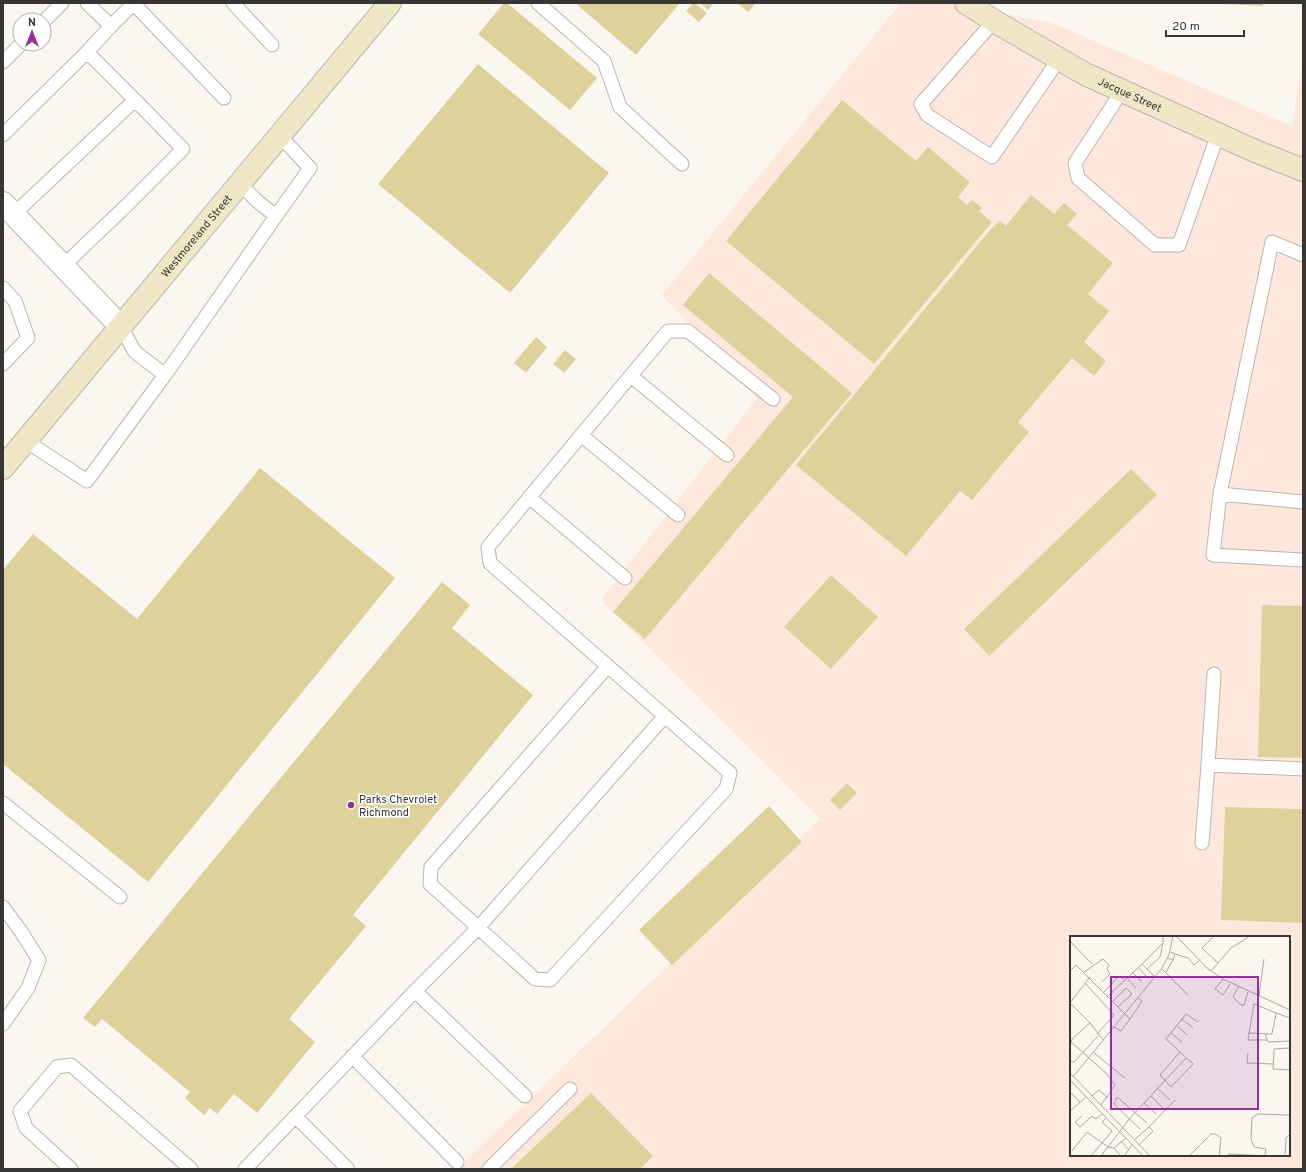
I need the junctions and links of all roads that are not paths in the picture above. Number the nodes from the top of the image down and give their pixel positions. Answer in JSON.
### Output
{"nodes":[{"id":1,"x":62,"y":3,"type":"edge"},
{"id":2,"x":87,"y":3,"type":"edge"},
{"id":3,"x":133,"y":3,"type":"edge"},
{"id":4,"x":233,"y":3,"type":"edge"},
{"id":5,"x":390,"y":3,"type":"edge"},
{"id":6,"x":538,"y":3,"type":"edge"},
{"id":7,"x":966,"y":3,"type":"edge"},
{"id":8,"x":52,"y":13,"type":"edge"},
{"id":9,"x":994,"y":21,"type":"junction"},
{"id":10,"x":111,"y":26,"type":"junction"},
{"id":11,"x":272,"y":45,"type":"dead end"},
{"id":12,"x":13,"y":52,"type":"edge"},
{"id":13,"x":87,"y":52,"type":"junction"},
{"id":14,"x":1059,"y":59,"type":"junction"},
{"id":15,"x":3,"y":62,"type":"edge"},
{"id":16,"x":1122,"y":91,"type":"junction"},
{"id":17,"x":224,"y":98,"type":"dead end"},
{"id":18,"x":135,"y":100,"type":"junction"},
{"id":19,"x":1218,"y":134,"type":"junction"},
{"id":20,"x":3,"y":136,"type":"edge"},
{"id":21,"x":280,"y":136,"type":"junction"},
{"id":22,"x":682,"y":164,"type":"dead end"},
{"id":23,"x":1303,"y":170,"type":"edge"},
{"id":24,"x":240,"y":184,"type":"junction"},
{"id":25,"x":9,"y":209,"type":"edge"},
{"id":26,"x":276,"y":216,"type":"junction"},
{"id":27,"x":1303,"y":255,"type":"edge"},
{"id":28,"x":63,"y":266,"type":"junction"},
{"id":29,"x":3,"y":288,"type":"edge"},
{"id":30,"x":121,"y":327,"type":"junction"},
{"id":31,"x":3,"y":364,"type":"edge"},
{"id":32,"x":166,"y":375,"type":"junction"},
{"id":33,"x":631,"y":376,"type":"junction"},
{"id":34,"x":773,"y":399,"type":"dead end"},
{"id":35,"x":581,"y":436,"type":"junction"},
{"id":36,"x":26,"y":441,"type":"junction"},
{"id":37,"x":727,"y":455,"type":"dead end"},
{"id":38,"x":3,"y":468,"type":"edge"},
{"id":39,"x":1220,"y":494,"type":"junction"},
{"id":40,"x":529,"y":497,"type":"junction"},
{"id":41,"x":1303,"y":502,"type":"edge"},
{"id":42,"x":678,"y":515,"type":"dead end"},
{"id":43,"x":1303,"y":560,"type":"edge"},
{"id":44,"x":625,"y":578,"type":"dead end"},
{"id":45,"x":608,"y":666,"type":"junction"},
{"id":46,"x":1214,"y":674,"type":"dead end"},
{"id":47,"x":665,"y":716,"type":"junction"},
{"id":48,"x":1208,"y":765,"type":"junction"},
{"id":49,"x":1303,"y":770,"type":"edge"},
{"id":50,"x":3,"y":803,"type":"edge"},
{"id":51,"x":1202,"y":843,"type":"dead end"},
{"id":52,"x":120,"y":897,"type":"dead end"},
{"id":53,"x":3,"y":907,"type":"edge"},
{"id":54,"x":478,"y":928,"type":"junction"},
{"id":55,"x":415,"y":991,"type":"junction"},
{"id":56,"x":3,"y":1024,"type":"edge"},
{"id":57,"x":352,"y":1056,"type":"junction"},
{"id":58,"x":570,"y":1089,"type":"dead end"},
{"id":59,"x":524,"y":1096,"type":"dead end"},
{"id":60,"x":295,"y":1116,"type":"junction"},
{"id":61,"x":457,"y":1162,"type":"dead end"},
{"id":62,"x":71,"y":1169,"type":"edge"},
{"id":63,"x":191,"y":1169,"type":"edge"},
{"id":64,"x":245,"y":1169,"type":"edge"},
{"id":65,"x":348,"y":1169,"type":"edge"},
{"id":66,"x":489,"y":1169,"type":"edge"}],
"edges":[{"from":1,"to":8,"type":"lane"},
{"from":2,"to":10,"type":"lane"},
{"from":3,"to":10,"type":"lane"},
{"from":3,"to":17,"type":"lane"},
{"from":4,"to":11,"type":"lane"},
{"from":5,"to":21,"type":"street","name":"Westmoreland Street"},
{"from":6,"to":22,"type":"lane"},
{"from":7,"to":9,"type":"street","name":"Jacque Street"},
{"from":9,"to":14,"type":"street","name":"Jacque Street"},
{"from":9,"to":14,"type":"lane"},
{"from":10,"to":13,"type":"lane"},
{"from":12,"to":15,"type":"lane"},
{"from":13,"to":18,"type":"lane"},
{"from":13,"to":20,"type":"lane"},
{"from":14,"to":16,"type":"street","name":"Jacque Street"},
{"from":16,"to":19,"type":"street","name":"Jacque Street"},
{"from":16,"to":19,"type":"lane"},
{"from":18,"to":25,"type":"lane"},
{"from":18,"to":28,"type":"lane"},
{"from":19,"to":23,"type":"street","name":"Jacque Street"},
{"from":21,"to":24,"type":"street","name":"Westmoreland Street"},
{"from":21,"to":26,"type":"lane"},
{"from":24,"to":26,"type":"lane"},
{"from":24,"to":30,"type":"street","name":"Westmoreland Street"},
{"from":25,"to":28,"type":"street"},
{"from":26,"to":32,"type":"lane"},
{"from":27,"to":39,"type":"lane"},
{"from":28,"to":30,"type":"street"},
{"from":29,"to":31,"type":"lane"},
{"from":30,"to":32,"type":"lane"},
{"from":30,"to":36,"type":"street","name":"Westmoreland Street"},
{"from":32,"to":36,"type":"lane"},
{"from":33,"to":34,"type":"lane"},
{"from":33,"to":35,"type":"lane"},
{"from":33,"to":37,"type":"lane"},
{"from":35,"to":40,"type":"lane"},
{"from":35,"to":42,"type":"lane"},
{"from":36,"to":38,"type":"street","name":"Westmoreland Street"},
{"from":39,"to":41,"type":"lane"},
{"from":39,"to":43,"type":"lane"},
{"from":40,"to":44,"type":"lane"},
{"from":40,"to":45,"type":"lane"},
{"from":45,"to":47,"type":"lane"},
{"from":45,"to":54,"type":"lane"},
{"from":46,"to":48,"type":"lane"},
{"from":47,"to":54,"type":"lane"},
{"from":47,"to":54,"type":"lane"},
{"from":48,"to":49,"type":"lane"},
{"from":48,"to":51,"type":"lane"},
{"from":50,"to":52,"type":"lane"},
{"from":53,"to":56,"type":"lane"},
{"from":54,"to":55,"type":"lane"},
{"from":55,"to":57,"type":"lane"},
{"from":55,"to":59,"type":"lane"},
{"from":57,"to":60,"type":"lane"},
{"from":57,"to":61,"type":"lane"},
{"from":58,"to":66,"type":"lane"},
{"from":60,"to":64,"type":"lane"},
{"from":60,"to":65,"type":"lane"},
{"from":62,"to":63,"type":"lane"}]}
